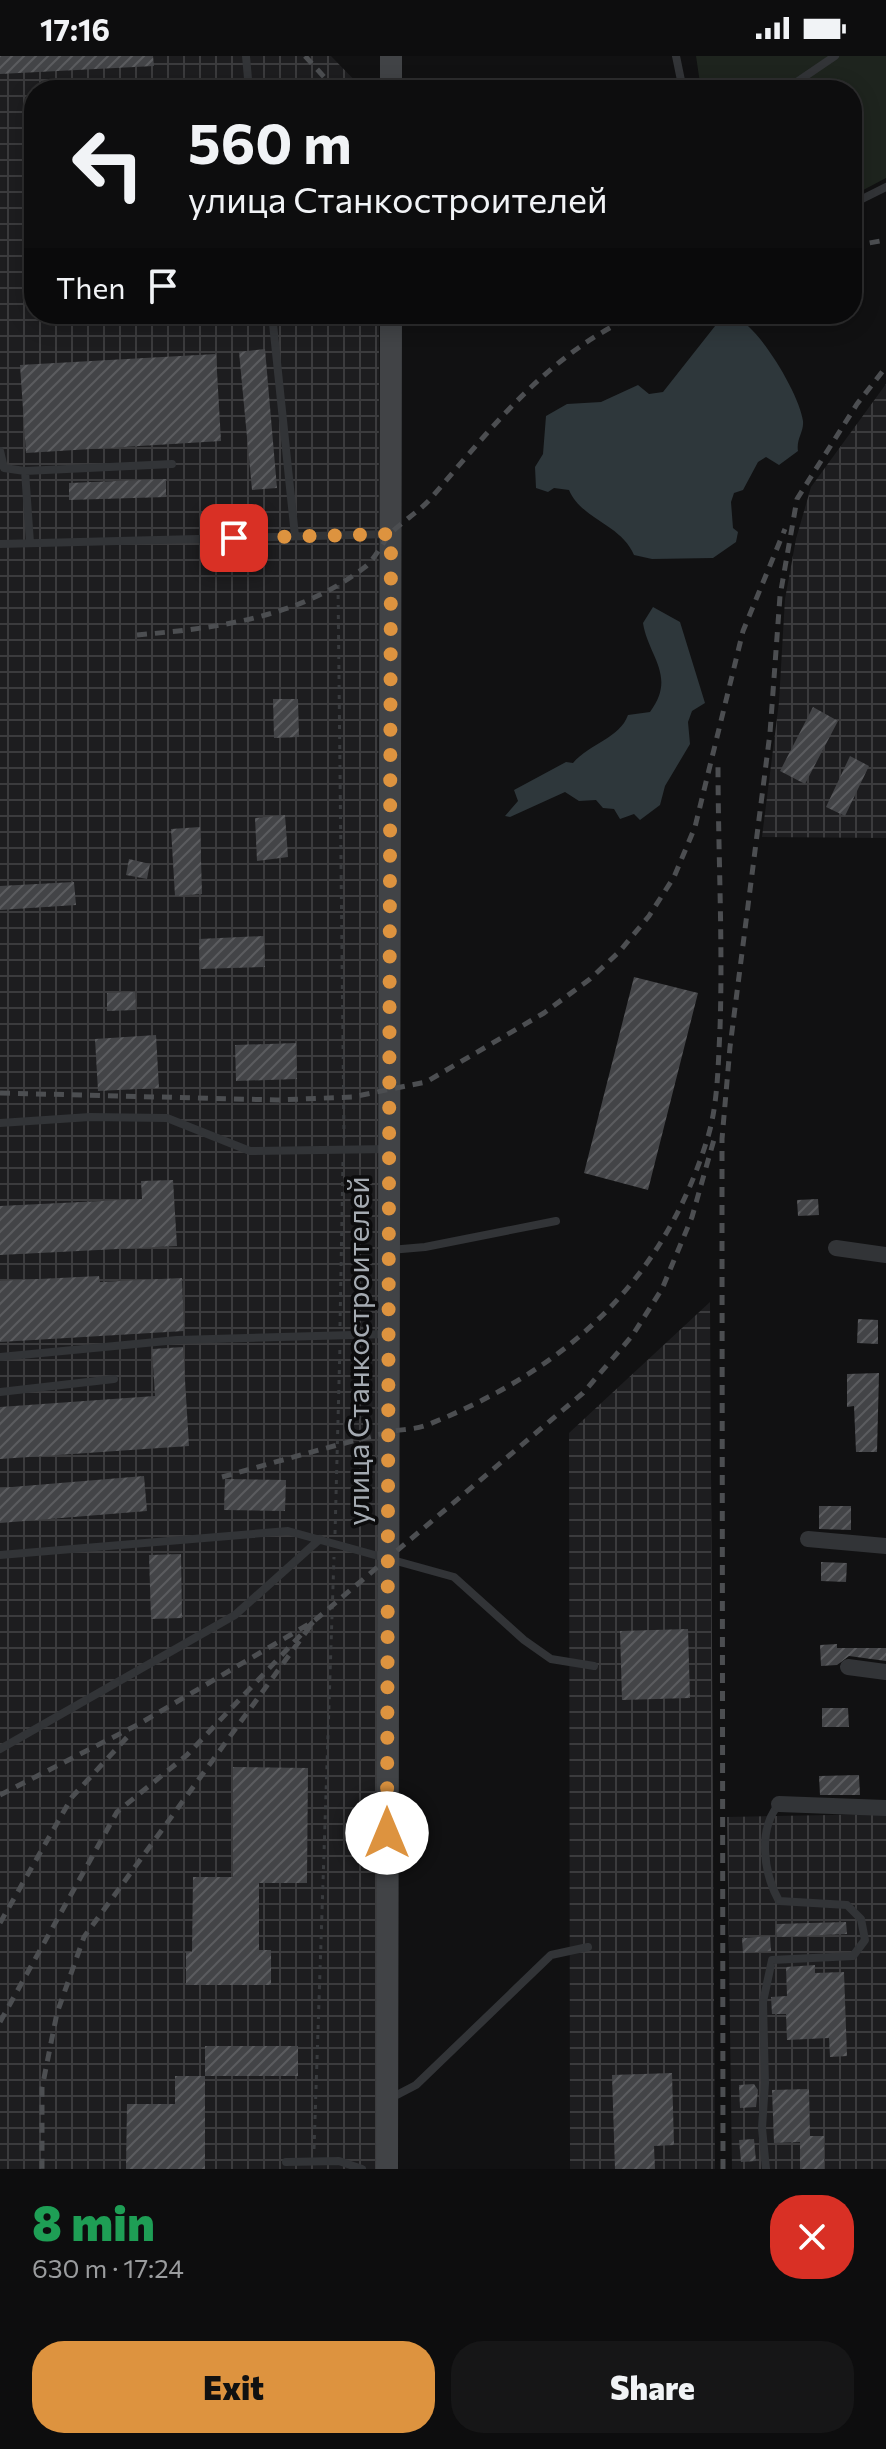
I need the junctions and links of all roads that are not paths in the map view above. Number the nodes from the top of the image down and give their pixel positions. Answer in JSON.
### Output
{"nodes":[{"id":1,"x":246,"y":56,"type":"edge"},
{"id":2,"x":391,"y":56,"type":"edge"},
{"id":3,"x":676,"y":56,"type":"edge"},
{"id":4,"x":835,"y":56,"type":"edge"},
{"id":5,"x":248,"y":80,"type":"edge"},
{"id":6,"x":391,"y":80,"type":"edge"},
{"id":7,"x":681,"y":80,"type":"edge"},
{"id":8,"x":800,"y":80,"type":"edge"},
{"id":9,"x":886,"y":187,"type":"edge"},
{"id":10,"x":862,"y":199,"type":"edge"},
{"id":11,"x":273,"y":324,"type":"edge"},
{"id":12,"x":391,"y":324,"type":"edge"},
{"id":13,"x":0,"y":451,"type":"edge"},
{"id":14,"x":172,"y":464,"type":"dead end"},
{"id":15,"x":25,"y":471,"type":"junction"},
{"id":16,"x":391,"y":534,"type":"junction"},
{"id":17,"x":295,"y":536,"type":"junction"},
{"id":18,"x":30,"y":543,"type":"junction"},
{"id":19,"x":0,"y":544,"type":"edge"},
{"id":20,"x":0,"y":1123,"type":"edge"},
{"id":21,"x":389,"y":1149,"type":"junction"},
{"id":22,"x":556,"y":1221,"type":"dead end"},
{"id":23,"x":836,"y":1248,"type":"dead end"},
{"id":24,"x":389,"y":1250,"type":"junction"},
{"id":25,"x":886,"y":1255,"type":"edge"},
{"id":26,"x":389,"y":1334,"type":"junction"},
{"id":27,"x":0,"y":1357,"type":"edge"},
{"id":28,"x":114,"y":1379,"type":"dead end"},
{"id":29,"x":0,"y":1392,"type":"edge"},
{"id":30,"x":320,"y":1539,"type":"junction"},
{"id":31,"x":808,"y":1539,"type":"dead end"},
{"id":32,"x":886,"y":1546,"type":"edge"},
{"id":33,"x":0,"y":1555,"type":"edge"},
{"id":34,"x":388,"y":1556,"type":"junction"},
{"id":35,"x":594,"y":1666,"type":"dead end"},
{"id":36,"x":848,"y":1667,"type":"dead end"},
{"id":37,"x":886,"y":1672,"type":"edge"},
{"id":38,"x":0,"y":1749,"type":"edge"},
{"id":39,"x":779,"y":1804,"type":"joint"},
{"id":40,"x":886,"y":1808,"type":"edge"},
{"id":41,"x":588,"y":1947,"type":"dead end"},
{"id":42,"x":387,"y":2100,"type":"junction"},
{"id":43,"x":286,"y":2162,"type":"dead end"},
{"id":44,"x":362,"y":2169,"type":"edge"},
{"id":45,"x":387,"y":2169,"type":"edge"},
{"id":46,"x":766,"y":2169,"type":"edge"}],
"edges":[{"from":1,"to":5,"type":"lane"},
{"from":2,"to":6,"type":"main road"},
{"from":3,"to":7,"type":"lane"},
{"from":4,"to":8,"type":"lane"},
{"from":9,"to":10,"type":"lane"},
{"from":11,"to":17,"type":"lane"},
{"from":12,"to":16,"type":"main road","name":"улица Станкостроителей"},
{"from":13,"to":15,"type":"lane"},
{"from":14,"to":15,"type":"lane"},
{"from":15,"to":18,"type":"lane"},
{"from":16,"to":17,"type":"lane"},
{"from":16,"to":21,"type":"main road","name":"улица Станкостроителей"},
{"from":17,"to":18,"type":"lane"},
{"from":18,"to":19,"type":"lane"},
{"from":20,"to":21,"type":"lane"},
{"from":21,"to":24,"type":"main road","name":"улица Станкостроителей"},
{"from":22,"to":24,"type":"lane"},
{"from":23,"to":25,"type":"street"},
{"from":24,"to":26,"type":"main road","name":"улица Станкостроителей"},
{"from":26,"to":27,"type":"lane"},
{"from":26,"to":34,"type":"main road","name":"улица Станкостроителей"},
{"from":28,"to":29,"type":"lane"},
{"from":30,"to":33,"type":"lane"},
{"from":30,"to":34,"type":"lane"},
{"from":30,"to":38,"type":"lane"},
{"from":31,"to":32,"type":"street"},
{"from":34,"to":35,"type":"lane"},
{"from":34,"to":42,"type":"main road","name":"улица Станкостроителей"},
{"from":36,"to":37,"type":"street"},
{"from":39,"to":40,"type":"street"},
{"from":39,"to":46,"type":"lane"},
{"from":41,"to":42,"type":"lane"},
{"from":42,"to":45,"type":"main road","name":"улица Станкостроителей"},
{"from":43,"to":44,"type":"lane"}]}
